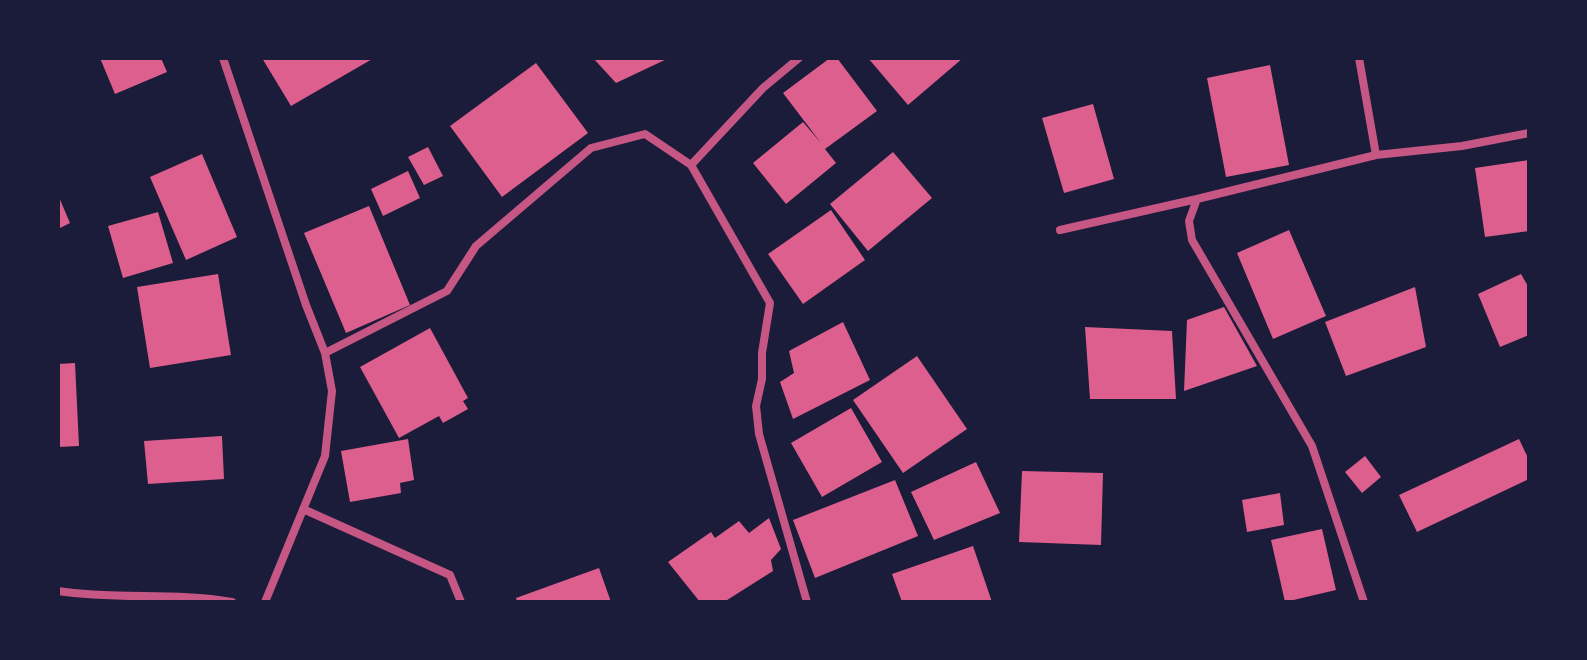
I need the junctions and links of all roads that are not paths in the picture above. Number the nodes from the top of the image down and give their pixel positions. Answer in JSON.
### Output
{"nodes":[{"id":1,"x":223,"y":58,"type":"edge"},
{"id":2,"x":799,"y":58,"type":"edge"},
{"id":3,"x":1359,"y":58,"type":"edge"},
{"id":4,"x":1529,"y":133,"type":"edge"},
{"id":5,"x":1376,"y":155,"type":"junction"},
{"id":6,"x":691,"y":165,"type":"junction"},
{"id":7,"x":1197,"y":199,"type":"junction"},
{"id":8,"x":1060,"y":230,"type":"dead end"},
{"id":9,"x":325,"y":353,"type":"junction"},
{"id":10,"x":303,"y":509,"type":"junction"},
{"id":11,"x":58,"y":591,"type":"edge"},
{"id":12,"x":232,"y":602,"type":"edge"},
{"id":13,"x":265,"y":602,"type":"edge"},
{"id":14,"x":461,"y":602,"type":"edge"},
{"id":15,"x":807,"y":602,"type":"edge"},
{"id":16,"x":1364,"y":602,"type":"edge"}],
"edges":[{"from":1,"to":9,"type":"street"},
{"from":2,"to":6,"type":"street"},
{"from":3,"to":5,"type":"street"},
{"from":4,"to":5,"type":"street"},
{"from":5,"to":7,"type":"street"},
{"from":6,"to":9,"type":"street"},
{"from":6,"to":15,"type":"street"},
{"from":7,"to":8,"type":"street"},
{"from":7,"to":16,"type":"street"},
{"from":9,"to":10,"type":"street"},
{"from":10,"to":13,"type":"street"},
{"from":10,"to":14,"type":"street"},
{"from":11,"to":12,"type":"street"}]}
